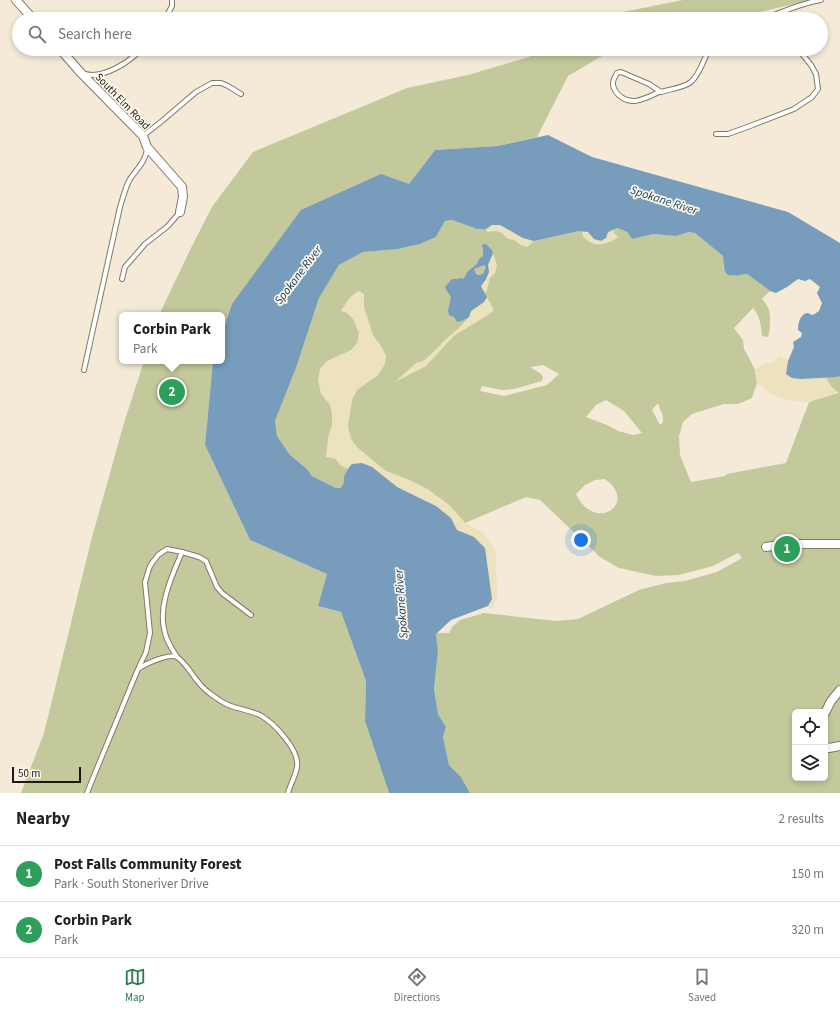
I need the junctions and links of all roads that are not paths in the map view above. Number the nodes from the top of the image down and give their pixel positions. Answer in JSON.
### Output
{"nodes":[{"id":1,"x":16,"y":0,"type":"edge"},
{"id":2,"x":172,"y":0,"type":"edge"},
{"id":3,"x":821,"y":0,"type":"edge"},
{"id":4,"x":27,"y":12,"type":"edge"},
{"id":5,"x":169,"y":12,"type":"edge"},
{"id":6,"x":781,"y":12,"type":"edge"},
{"id":7,"x":66,"y":56,"type":"edge"},
{"id":8,"x":134,"y":56,"type":"edge"},
{"id":9,"x":706,"y":56,"type":"edge"},
{"id":10,"x":804,"y":56,"type":"edge"},
{"id":11,"x":80,"y":72,"type":"junction"},
{"id":12,"x":661,"y":92,"type":"junction"},
{"id":13,"x":241,"y":94,"type":"dead end"},
{"id":14,"x":716,"y":134,"type":"dead end"},
{"id":15,"x":143,"y":136,"type":"junction"},
{"id":16,"x":147,"y":147,"type":"junction"},
{"id":17,"x":180,"y":212,"type":"joint"},
{"id":18,"x":122,"y":279,"type":"dead end"},
{"id":19,"x":84,"y":370,"type":"dead end"},
{"id":20,"x":840,"y":544,"type":"edge"},
{"id":21,"x":766,"y":547,"type":"dead end"},
{"id":22,"x":182,"y":552,"type":"junction"},
{"id":23,"x":251,"y":615,"type":"dead end"},
{"id":24,"x":177,"y":657,"type":"junction"},
{"id":25,"x":138,"y":669,"type":"junction"},
{"id":26,"x":840,"y":690,"type":"edge"},
{"id":27,"x":827,"y":709,"type":"edge"},
{"id":28,"x":840,"y":746,"type":"edge"},
{"id":29,"x":828,"y":748,"type":"edge"},
{"id":30,"x":87,"y":793,"type":"edge"},
{"id":31,"x":288,"y":793,"type":"edge"}],
"edges":[{"from":1,"to":4,"type":"street"},
{"from":2,"to":5,"type":"lane"},
{"from":3,"to":6,"type":"lane"},
{"from":7,"to":11,"type":"street","name":"South Elm Road"},
{"from":8,"to":11,"type":"lane"},
{"from":9,"to":12,"type":"lane"},
{"from":10,"to":14,"type":"lane"},
{"from":11,"to":15,"type":"street","name":"South Elm Road"},
{"from":12,"to":12,"type":"lane"},
{"from":13,"to":15,"type":"lane"},
{"from":15,"to":16,"type":"street","name":"South Elm Road"},
{"from":16,"to":17,"type":"street","name":"South Elm Road"},
{"from":16,"to":19,"type":"lane"},
{"from":17,"to":18,"type":"lane"},
{"from":20,"to":21,"type":"street"},
{"from":22,"to":23,"type":"lane"},
{"from":22,"to":24,"type":"lane"},
{"from":22,"to":25,"type":"lane"},
{"from":24,"to":25,"type":"lane"},
{"from":24,"to":31,"type":"lane"},
{"from":25,"to":30,"type":"lane"},
{"from":26,"to":27,"type":"street"},
{"from":28,"to":29,"type":"street"}]}
